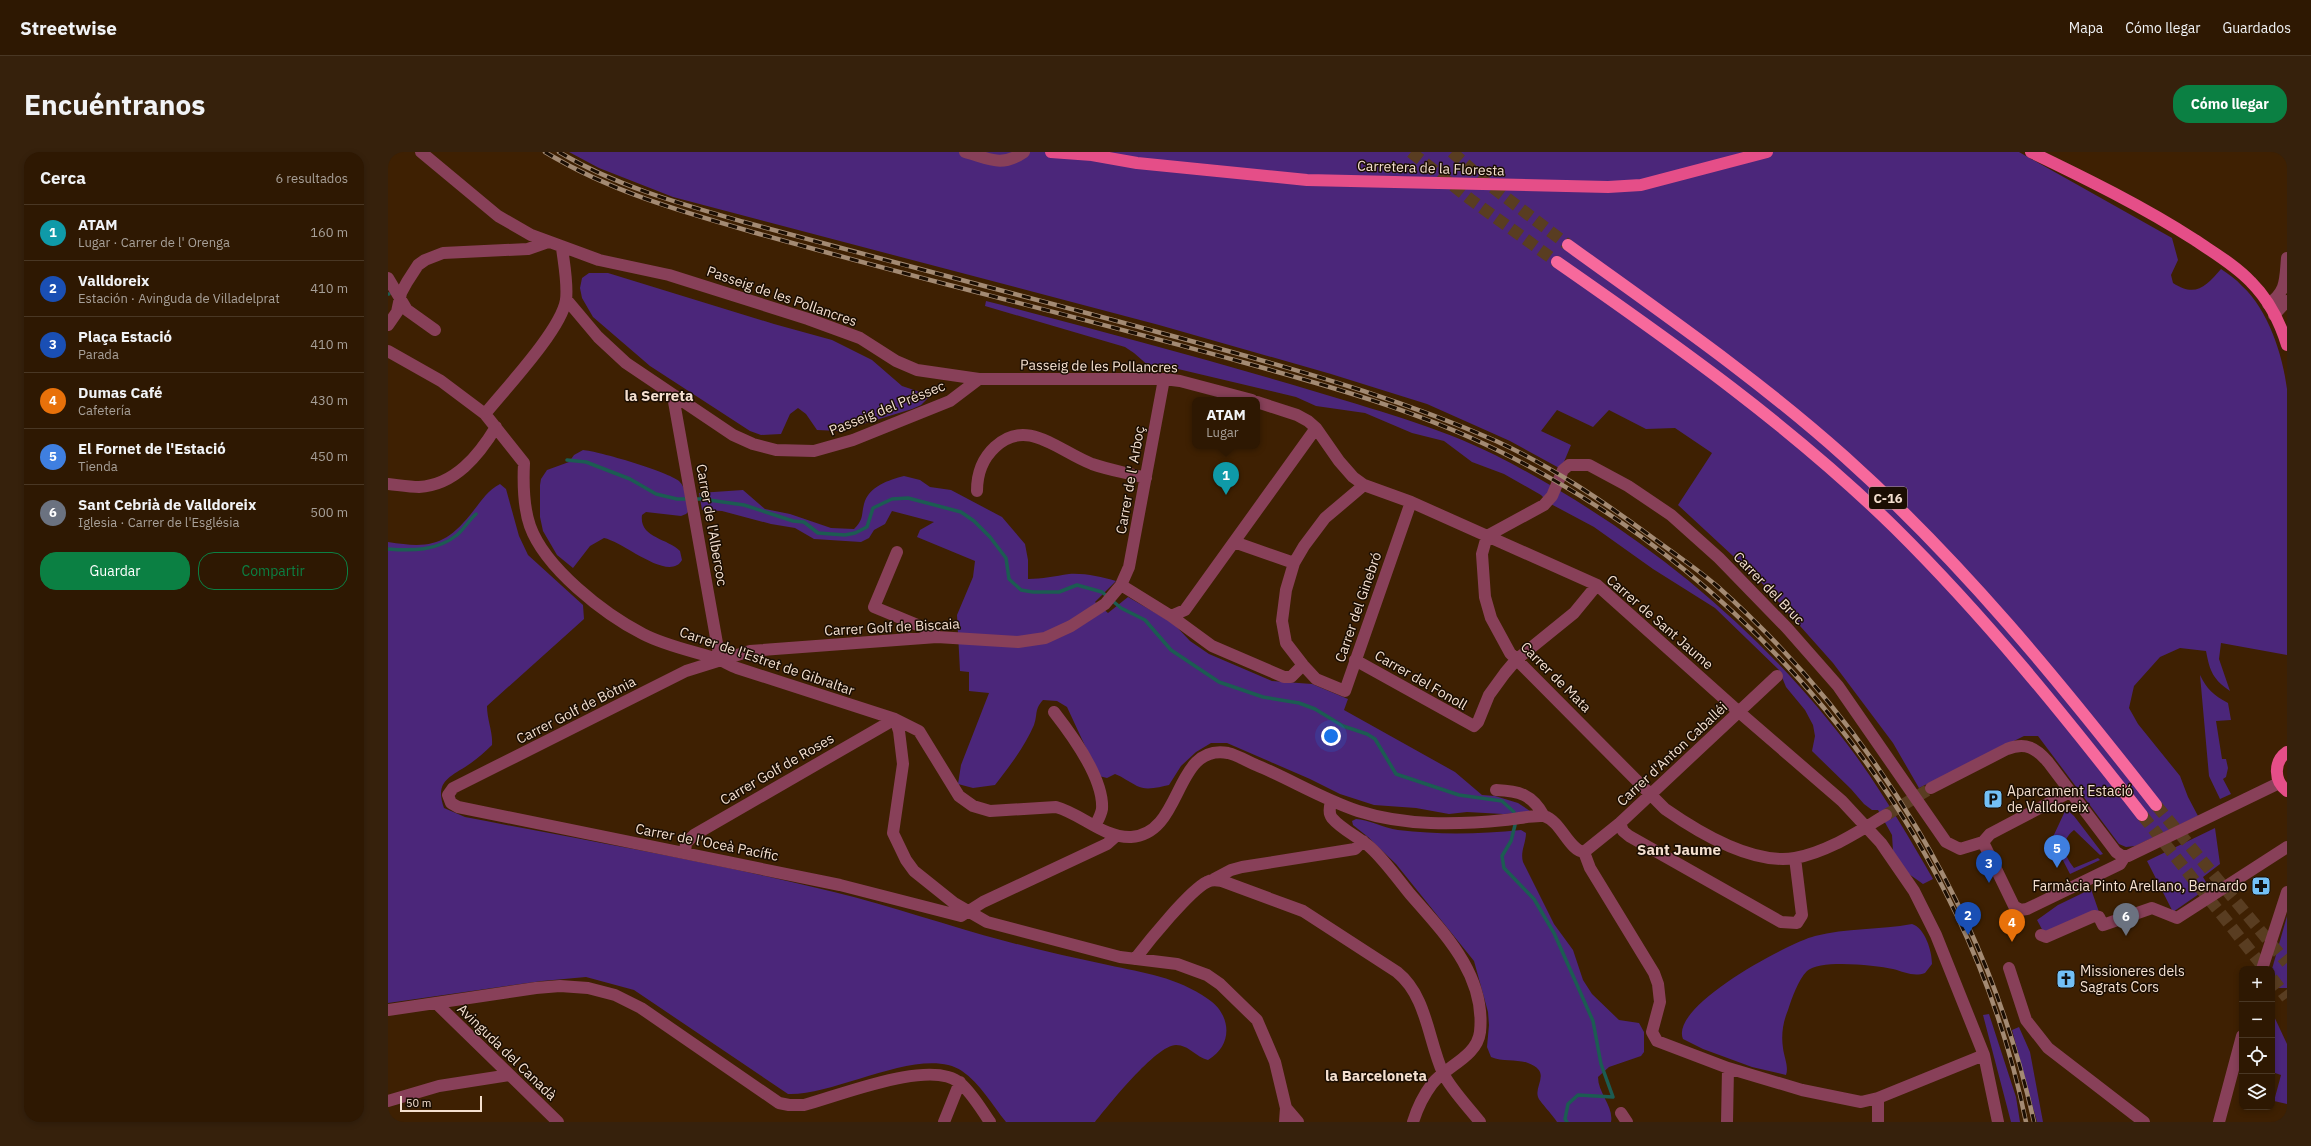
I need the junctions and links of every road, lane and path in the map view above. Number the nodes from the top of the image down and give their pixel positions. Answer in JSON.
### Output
{"nodes":[{"id":1,"x":421,"y":152,"type":"edge"},
{"id":2,"x":965,"y":152,"type":"edge"},
{"id":3,"x":1024,"y":152,"type":"edge"},
{"id":4,"x":1051,"y":152,"type":"edge"},
{"id":5,"x":1767,"y":152,"type":"edge"},
{"id":6,"x":2031,"y":152,"type":"edge"},
{"id":7,"x":1090,"y":153,"type":"edge"},
{"id":8,"x":548,"y":242,"type":"junction"},
{"id":9,"x":1568,"y":245,"type":"tunnel mouth"},
{"id":10,"x":562,"y":248,"type":"junction"},
{"id":11,"x":2287,"y":258,"type":"edge"},
{"id":12,"x":1557,"y":262,"type":"tunnel mouth"},
{"id":13,"x":388,"y":278,"type":"edge"},
{"id":14,"x":2286,"y":294,"type":"edge"},
{"id":15,"x":566,"y":299,"type":"junction"},
{"id":16,"x":400,"y":301,"type":"junction"},
{"id":17,"x":2271,"y":309,"type":"junction"},
{"id":18,"x":388,"y":325,"type":"edge"},
{"id":19,"x":435,"y":330,"type":"dead end"},
{"id":20,"x":2287,"y":345,"type":"edge"},
{"id":21,"x":388,"y":350,"type":"edge"},
{"id":22,"x":979,"y":379,"type":"junction"},
{"id":23,"x":1164,"y":379,"type":"junction"},
{"id":24,"x":673,"y":396,"type":"junction"},
{"id":25,"x":1241,"y":397,"type":"edge"},
{"id":26,"x":1260,"y":403,"type":"edge"},
{"id":27,"x":485,"y":414,"type":"junction"},
{"id":28,"x":496,"y":427,"type":"junction"},
{"id":29,"x":1316,"y":428,"type":"junction"},
{"id":30,"x":1146,"y":478,"type":"junction"},
{"id":31,"x":388,"y":484,"type":"edge"},
{"id":32,"x":1364,"y":485,"type":"junction"},
{"id":33,"x":977,"y":491,"type":"dead end"},
{"id":34,"x":1411,"y":502,"type":"junction"},
{"id":35,"x":1487,"y":536,"type":"junction"},
{"id":36,"x":1234,"y":542,"type":"junction"},
{"id":37,"x":897,"y":552,"type":"dead end"},
{"id":38,"x":1294,"y":563,"type":"junction"},
{"id":39,"x":1597,"y":585,"type":"junction"},
{"id":40,"x":1118,"y":590,"type":"junction"},
{"id":41,"x":1171,"y":616,"type":"junction"},
{"id":42,"x":937,"y":637,"type":"junction"},
{"id":43,"x":720,"y":660,"type":"junction"},
{"id":44,"x":1355,"y":660,"type":"junction"},
{"id":45,"x":1516,"y":660,"type":"junction"},
{"id":46,"x":1303,"y":665,"type":"junction"},
{"id":47,"x":1777,"y":676,"type":"dead end"},
{"id":48,"x":1054,"y":712,"type":"dead end"},
{"id":49,"x":1739,"y":712,"type":"junction"},
{"id":50,"x":895,"y":719,"type":"junction"},
{"id":51,"x":2287,"y":752,"type":"edge"},
{"id":52,"x":1931,"y":788,"type":"tunnel mouth"},
{"id":53,"x":2283,"y":788,"type":"edge"},
{"id":54,"x":1496,"y":790,"type":"dead end"},
{"id":55,"x":2070,"y":792,"type":"junction"},
{"id":56,"x":449,"y":793,"type":"joint"},
{"id":57,"x":1651,"y":793,"type":"junction"},
{"id":58,"x":1331,"y":801,"type":"junction"},
{"id":59,"x":2156,"y":805,"type":"tunnel mouth"},
{"id":60,"x":1886,"y":815,"type":"tunnel mouth"},
{"id":61,"x":2142,"y":815,"type":"tunnel mouth"},
{"id":62,"x":1544,"y":816,"type":"junction"},
{"id":63,"x":1620,"y":823,"type":"junction"},
{"id":64,"x":1095,"y":826,"type":"junction"},
{"id":65,"x":1868,"y":826,"type":"junction"},
{"id":66,"x":1116,"y":836,"type":"junction"},
{"id":67,"x":1363,"y":841,"type":"junction"},
{"id":68,"x":1983,"y":842,"type":"junction"},
{"id":69,"x":2287,"y":847,"type":"edge"},
{"id":70,"x":1584,"y":852,"type":"junction"},
{"id":71,"x":685,"y":853,"type":"junction"},
{"id":72,"x":2125,"y":856,"type":"junction"},
{"id":73,"x":1795,"y":858,"type":"junction"},
{"id":74,"x":1214,"y":880,"type":"junction"},
{"id":75,"x":2287,"y":892,"type":"edge"},
{"id":76,"x":968,"y":913,"type":"junction"},
{"id":77,"x":2041,"y":935,"type":"dead end"},
{"id":78,"x":1136,"y":959,"type":"junction"},
{"id":79,"x":2263,"y":966,"type":"edge"},
{"id":80,"x":2009,"y":968,"type":"dead end"},
{"id":81,"x":436,"y":1003,"type":"junction"},
{"id":82,"x":388,"y":1010,"type":"edge"},
{"id":83,"x":2241,"y":1038,"type":"edge"},
{"id":84,"x":1984,"y":1055,"type":"junction"},
{"id":85,"x":1728,"y":1068,"type":"junction"},
{"id":86,"x":1443,"y":1074,"type":"junction"},
{"id":87,"x":510,"y":1075,"type":"junction"},
{"id":88,"x":960,"y":1082,"type":"junction"},
{"id":89,"x":1878,"y":1098,"type":"junction"},
{"id":90,"x":388,"y":1102,"type":"edge"},
{"id":91,"x":1286,"y":1108,"type":"junction"},
{"id":92,"x":558,"y":1122,"type":"edge"},
{"id":93,"x":944,"y":1122,"type":"edge"},
{"id":94,"x":990,"y":1122,"type":"edge"},
{"id":95,"x":1285,"y":1122,"type":"edge"},
{"id":96,"x":1298,"y":1122,"type":"edge"},
{"id":97,"x":1413,"y":1122,"type":"edge"},
{"id":98,"x":1480,"y":1122,"type":"edge"},
{"id":99,"x":1727,"y":1122,"type":"edge"},
{"id":100,"x":1878,"y":1122,"type":"edge"},
{"id":101,"x":1998,"y":1122,"type":"edge"},
{"id":102,"x":2144,"y":1122,"type":"edge"},
{"id":103,"x":2219,"y":1122,"type":"edge"}],
"edges":[{"from":1,"to":8,"type":"street","name":"Passeig de les Pollancres"},
{"from":2,"to":3,"type":"street"},
{"from":4,"to":7,"type":"main road","name":"Carretera de la Floresta"},
{"from":5,"to":7,"type":"main road","name":"Carretera de la Floresta"},
{"from":6,"to":17,"type":"main road"},
{"from":8,"to":10,"type":"street","name":"Passeig de les Pollancres"},
{"from":8,"to":16,"type":"street"},
{"from":9,"to":59,"type":"highway","number":"C-16"},
{"from":10,"to":15,"type":"street"},
{"from":10,"to":22,"type":"street","name":"Passeig de les Pollancres"},
{"from":11,"to":14,"type":"street"},
{"from":12,"to":61,"type":"highway","number":"C-16"},
{"from":13,"to":16,"type":"street"},
{"from":14,"to":17,"type":"street"},
{"from":15,"to":24,"type":"street","name":"Passeig del Préssec"},
{"from":15,"to":27,"type":"street"},
{"from":16,"to":18,"type":"street"},
{"from":16,"to":19,"type":"street"},
{"from":17,"to":20,"type":"main road"},
{"from":21,"to":27,"type":"street","name":"Carrer de l'Estret de Gibraltar"},
{"from":22,"to":23,"type":"street","name":"Passeig de les Pollancres"},
{"from":22,"to":24,"type":"street","name":"Passeig del Préssec"},
{"from":23,"to":25,"type":"street","name":"Passeig de les Pollancres"},
{"from":23,"to":30,"type":"street","name":"Carrer de l' Arboç"},
{"from":24,"to":43,"type":"street","name":"Carrer de l'Albercoc"},
{"from":26,"to":29,"type":"street"},
{"from":27,"to":28,"type":"street","name":"Carrer de l'Estret de Gibraltar"},
{"from":28,"to":31,"type":"street"},
{"from":28,"to":43,"type":"street","name":"Carrer de l'Estret de Gibraltar"},
{"from":29,"to":32,"type":"street"},
{"from":29,"to":36,"type":"street"},
{"from":30,"to":33,"type":"street"},
{"from":30,"to":40,"type":"street","name":"Carrer de l' Arboç"},
{"from":32,"to":34,"type":"street","name":"Carrer de Sant Jaume"},
{"from":32,"to":38,"type":"street"},
{"from":34,"to":35,"type":"street","name":"Carrer de Sant Jaume"},
{"from":34,"to":44,"type":"street","name":"Carrer del Ginebró"},
{"from":35,"to":39,"type":"street","name":"Carrer de Sant Jaume"},
{"from":35,"to":45,"type":"street","name":"Carrer de Mata"},
{"from":35,"to":68,"type":"street","name":"Carrer del Bruc"},
{"from":36,"to":38,"type":"street"},
{"from":36,"to":41,"type":"street"},
{"from":37,"to":42,"type":"street"},
{"from":38,"to":46,"type":"street"},
{"from":39,"to":45,"type":"street","name":"Carrer del Fonoll"},
{"from":39,"to":49,"type":"street","name":"Carrer de Sant Jaume"},
{"from":40,"to":41,"type":"street"},
{"from":40,"to":42,"type":"street","name":"Carrer Golf de Biscaia"},
{"from":41,"to":46,"type":"street"},
{"from":42,"to":43,"type":"street","name":"Carrer Golf de Biscaia"},
{"from":43,"to":50,"type":"street","name":"Carrer de l'Estret de Gibraltar"},
{"from":43,"to":56,"type":"street","name":"Carrer Golf de Bòtnia"},
{"from":44,"to":45,"type":"street","name":"Carrer del Fonoll"},
{"from":44,"to":46,"type":"street","name":"Carrer del Ginebró"},
{"from":45,"to":57,"type":"street","name":"Carrer de Mata"},
{"from":47,"to":49,"type":"street","name":"Carrer d'Anton Caballéi"},
{"from":48,"to":64,"type":"street"},
{"from":49,"to":57,"type":"street","name":"Carrer d'Anton Caballéi"},
{"from":49,"to":65,"type":"street","name":"Carrer de Sant Jaume"},
{"from":50,"to":64,"type":"street","name":"Carrer de l'Estret de Gibraltar"},
{"from":50,"to":71,"type":"street","name":"Carrer Golf de Roses"},
{"from":50,"to":76,"type":"street"},
{"from":51,"to":53,"type":"main road"},
{"from":52,"to":55,"type":"street"},
{"from":53,"to":72,"type":"street"},
{"from":54,"to":62,"type":"street"},
{"from":55,"to":68,"type":"street"},
{"from":55,"to":72,"type":"street"},
{"from":56,"to":71,"type":"street","name":"Carrer de l'Oceà Pacífic"},
{"from":57,"to":63,"type":"street","name":"Carrer d'Anton Caballéi"},
{"from":57,"to":73,"type":"street","name":"Carrer de Mata"},
{"from":58,"to":62,"type":"street"},
{"from":58,"to":66,"type":"street"},
{"from":58,"to":67,"type":"street"},
{"from":60,"to":65,"type":"street","name":"Carrer de Mata"},
{"from":62,"to":70,"type":"street"},
{"from":63,"to":70,"type":"street","name":"Carrer d'Anton Caballéi"},
{"from":63,"to":73,"type":"street"},
{"from":64,"to":66,"type":"street","name":"Carrer de l'Estret de Gibraltar"},
{"from":65,"to":73,"type":"street","name":"Carrer de Mata"},
{"from":65,"to":84,"type":"street","name":"Carrer de Sant Jaume"},
{"from":66,"to":76,"type":"street"},
{"from":67,"to":74,"type":"street"},
{"from":67,"to":86,"type":"street"},
{"from":68,"to":72,"type":"street"},
{"from":69,"to":77,"type":"street"},
{"from":70,"to":85,"type":"street"},
{"from":71,"to":76,"type":"street","name":"Carrer de l'Oceà Pacífic"},
{"from":74,"to":78,"type":"street"},
{"from":74,"to":86,"type":"street"},
{"from":75,"to":79,"type":"street"},
{"from":76,"to":78,"type":"street"},
{"from":78,"to":91,"type":"street"},
{"from":80,"to":102,"type":"street"},
{"from":81,"to":82,"type":"street"},
{"from":81,"to":87,"type":"street","name":"Avinguda del Canadà"},
{"from":81,"to":88,"type":"street"},
{"from":83,"to":103,"type":"street"},
{"from":84,"to":89,"type":"street"},
{"from":84,"to":101,"type":"street","name":"Carrer de Sant Jaume"},
{"from":85,"to":89,"type":"street"},
{"from":85,"to":99,"type":"street"},
{"from":86,"to":97,"type":"street"},
{"from":86,"to":98,"type":"street"},
{"from":87,"to":90,"type":"street"},
{"from":87,"to":92,"type":"street","name":"Avinguda del Canadà"},
{"from":88,"to":93,"type":"street"},
{"from":88,"to":94,"type":"street"},
{"from":89,"to":100,"type":"street"},
{"from":91,"to":95,"type":"street"},
{"from":91,"to":96,"type":"street"}]}
